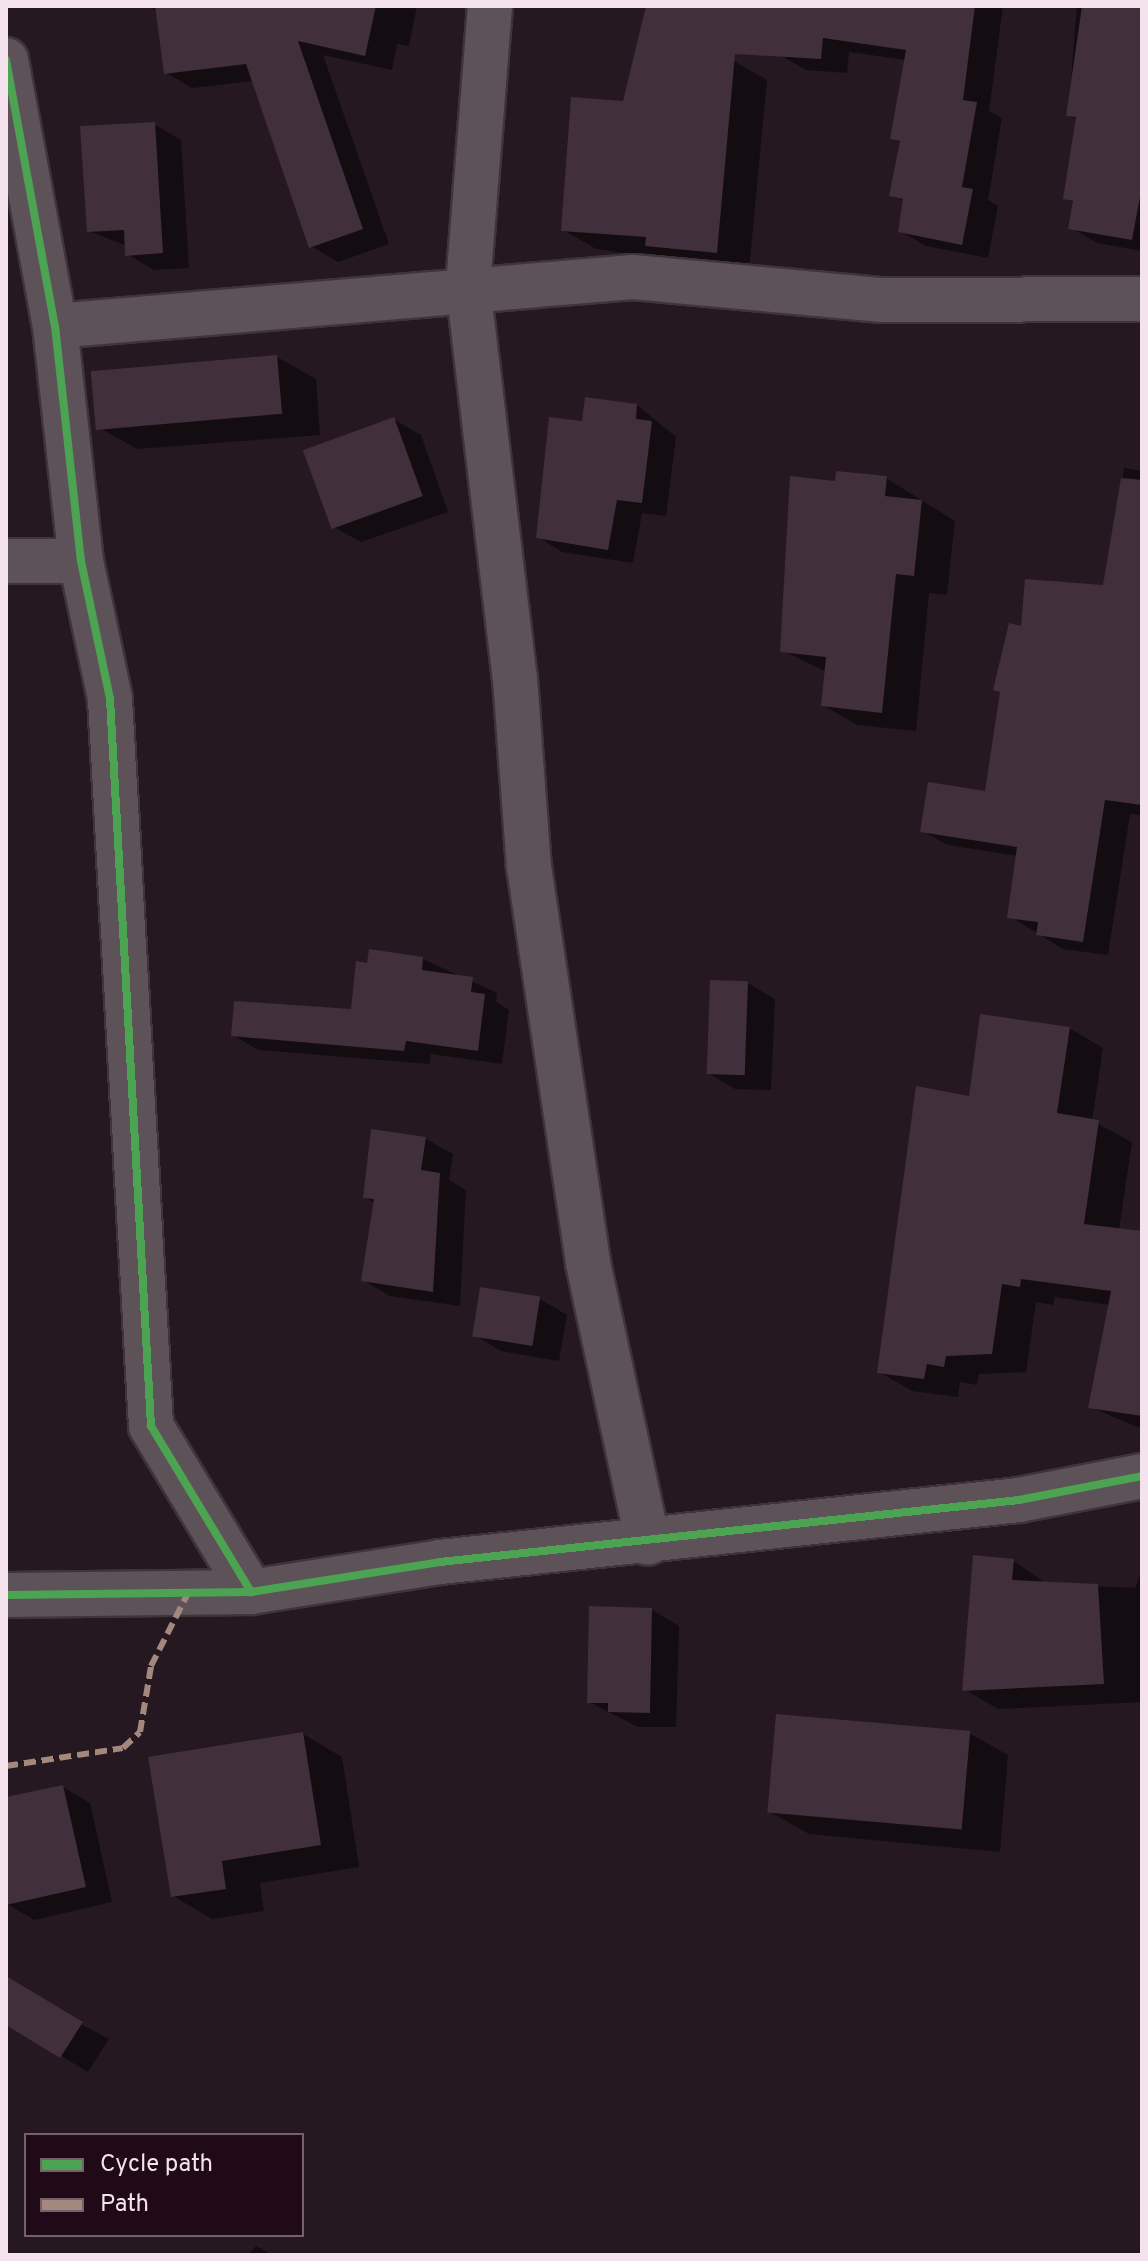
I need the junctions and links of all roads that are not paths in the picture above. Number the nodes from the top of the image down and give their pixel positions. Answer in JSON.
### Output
{"nodes":[{"id":1,"x":490,"y":6,"type":"edge"},
{"id":2,"x":6,"y":60,"type":"edge"},
{"id":3,"x":468,"y":286,"type":"junction"},
{"id":4,"x":1142,"y":299,"type":"edge"},
{"id":5,"x":55,"y":326,"type":"junction"},
{"id":6,"x":6,"y":561,"type":"edge"},
{"id":7,"x":81,"y":561,"type":"junction"},
{"id":8,"x":1142,"y":1476,"type":"edge"},
{"id":9,"x":648,"y":1543,"type":"junction"},
{"id":10,"x":251,"y":1592,"type":"junction"},
{"id":11,"x":6,"y":1595,"type":"edge"}],
"edges":[{"from":1,"to":3,"type":"street"},
{"from":2,"to":5,"type":"street"},
{"from":3,"to":4,"type":"street"},
{"from":3,"to":5,"type":"street"},
{"from":3,"to":9,"type":"street"},
{"from":5,"to":7,"type":"street"},
{"from":6,"to":7,"type":"street"},
{"from":7,"to":10,"type":"street"},
{"from":8,"to":9,"type":"street"},
{"from":9,"to":10,"type":"street"},
{"from":10,"to":11,"type":"street"}]}
